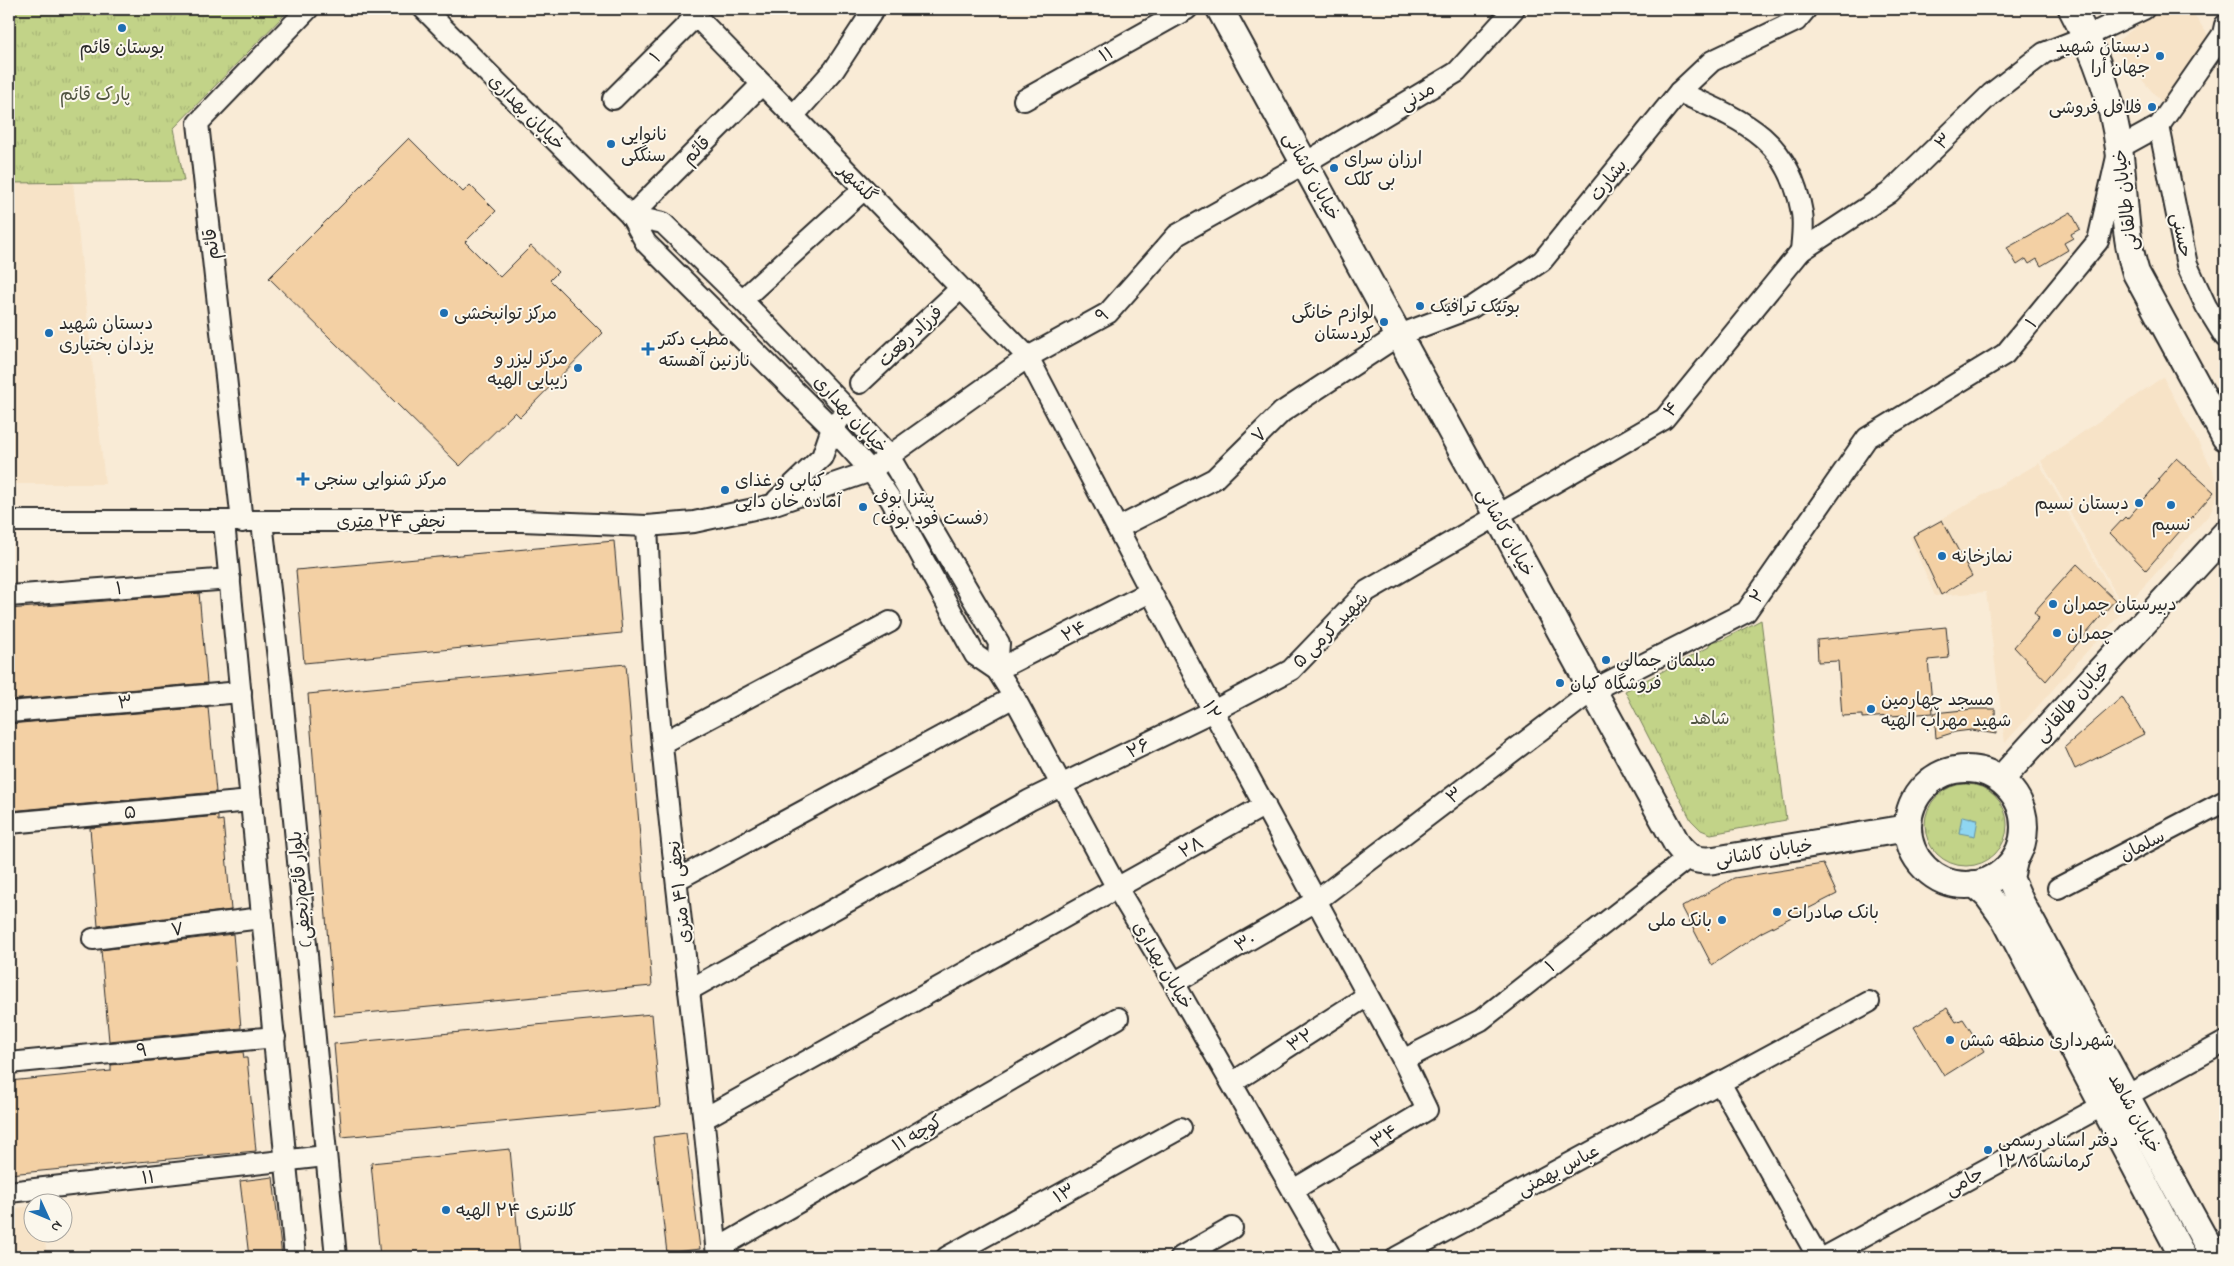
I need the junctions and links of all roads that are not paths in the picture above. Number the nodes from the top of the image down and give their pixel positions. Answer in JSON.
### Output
{"nodes":[{"id":1,"x":308,"y":9,"type":"edge"},
{"id":2,"x":424,"y":9,"type":"edge"},
{"id":3,"x":874,"y":9,"type":"edge"},
{"id":4,"x":1188,"y":9,"type":"edge"},
{"id":5,"x":1220,"y":9,"type":"edge"},
{"id":6,"x":1514,"y":9,"type":"edge"},
{"id":7,"x":1806,"y":9,"type":"edge"},
{"id":8,"x":2072,"y":9,"type":"edge"},
{"id":9,"x":2144,"y":9,"type":"edge"},
{"id":10,"x":692,"y":12,"type":"edge"},
{"id":11,"x":2225,"y":32,"type":"edge"},
{"id":12,"x":2087,"y":36,"type":"junction"},
{"id":13,"x":762,"y":84,"type":"junction"},
{"id":14,"x":1679,"y":92,"type":"junction"},
{"id":15,"x":613,"y":99,"type":"dead end"},
{"id":16,"x":1024,"y":100,"type":"dead end"},
{"id":17,"x":793,"y":116,"type":"junction"},
{"id":18,"x":2159,"y":126,"type":"junction"},
{"id":19,"x":2119,"y":148,"type":"junction"},
{"id":20,"x":1305,"y":163,"type":"junction"},
{"id":21,"x":864,"y":188,"type":"junction"},
{"id":22,"x":631,"y":216,"type":"junction"},
{"id":23,"x":1801,"y":251,"type":"junction"},
{"id":24,"x":960,"y":289,"type":"junction"},
{"id":25,"x":742,"y":300,"type":"junction"},
{"id":26,"x":1399,"y":335,"type":"junction"},
{"id":27,"x":2225,"y":337,"type":"edge"},
{"id":28,"x":1028,"y":357,"type":"junction"},
{"id":29,"x":860,"y":383,"type":"dead end"},
{"id":30,"x":849,"y":411,"type":"junction"},
{"id":31,"x":832,"y":428,"type":"junction"},
{"id":32,"x":2225,"y":437,"type":"edge"},
{"id":33,"x":1867,"y":438,"type":"joint"},
{"id":34,"x":889,"y":456,"type":"junction"},
{"id":35,"x":871,"y":472,"type":"junction"},
{"id":36,"x":772,"y":505,"type":"junction"},
{"id":37,"x":1498,"y":517,"type":"junction"},
{"id":38,"x":9,"y":521,"type":"edge"},
{"id":39,"x":243,"y":522,"type":"junction"},
{"id":40,"x":647,"y":526,"type":"junction"},
{"id":41,"x":1118,"y":528,"type":"junction"},
{"id":42,"x":2225,"y":534,"type":"edge"},
{"id":43,"x":230,"y":579,"type":"junction"},
{"id":44,"x":1150,"y":592,"type":"junction"},
{"id":45,"x":9,"y":596,"type":"edge"},
{"id":46,"x":890,"y":622,"type":"dead end"},
{"id":47,"x":997,"y":670,"type":"junction"},
{"id":48,"x":1592,"y":690,"type":"junction"},
{"id":49,"x":241,"y":692,"type":"junction"},
{"id":50,"x":1014,"y":697,"type":"junction"},
{"id":51,"x":1213,"y":711,"type":"junction"},
{"id":52,"x":9,"y":712,"type":"edge"},
{"id":53,"x":662,"y":743,"type":"junction"},
{"id":54,"x":2001,"y":779,"type":"junction"},
{"id":55,"x":1062,"y":784,"type":"junction"},
{"id":56,"x":251,"y":801,"type":"junction"},
{"id":57,"x":2225,"y":801,"type":"edge"},
{"id":58,"x":1265,"y":805,"type":"junction"},
{"id":59,"x":9,"y":823,"type":"edge"},
{"id":60,"x":1908,"y":828,"type":"junction"},
{"id":61,"x":1689,"y":857,"type":"junction"},
{"id":62,"x":2014,"y":861,"type":"junction"},
{"id":63,"x":678,"y":878,"type":"junction"},
{"id":64,"x":1975,"y":884,"type":"junction"},
{"id":65,"x":1117,"y":888,"type":"junction"},
{"id":66,"x":2058,"y":888,"type":"dead end"},
{"id":67,"x":1316,"y":901,"type":"junction"},
{"id":68,"x":262,"y":918,"type":"junction"},
{"id":69,"x":93,"y":939,"type":"dead end"},
{"id":70,"x":1174,"y":983,"type":"junction"},
{"id":71,"x":689,"y":990,"type":"junction"},
{"id":72,"x":1367,"y":996,"type":"junction"},
{"id":73,"x":1869,"y":1002,"type":"dead end"},
{"id":74,"x":1118,"y":1018,"type":"dead end"},
{"id":75,"x":275,"y":1037,"type":"junction"},
{"id":76,"x":2225,"y":1042,"type":"edge"},
{"id":77,"x":1403,"y":1060,"type":"junction"},
{"id":78,"x":9,"y":1063,"type":"edge"},
{"id":79,"x":1232,"y":1083,"type":"junction"},
{"id":80,"x":1720,"y":1083,"type":"junction"},
{"id":81,"x":2114,"y":1101,"type":"junction"},
{"id":82,"x":705,"y":1118,"type":"junction"},
{"id":83,"x":1181,"y":1128,"type":"dead end"},
{"id":84,"x":325,"y":1156,"type":"junction"},
{"id":85,"x":286,"y":1162,"type":"junction"},
{"id":86,"x":1293,"y":1190,"type":"junction"},
{"id":87,"x":9,"y":1192,"type":"edge"},
{"id":88,"x":1232,"y":1228,"type":"dead end"},
{"id":89,"x":717,"y":1253,"type":"edge"},
{"id":90,"x":295,"y":1257,"type":"edge"},
{"id":91,"x":336,"y":1257,"type":"edge"},
{"id":92,"x":947,"y":1257,"type":"edge"},
{"id":93,"x":1181,"y":1257,"type":"edge"},
{"id":94,"x":1331,"y":1257,"type":"edge"},
{"id":95,"x":1397,"y":1257,"type":"edge"},
{"id":96,"x":1818,"y":1257,"type":"edge"},
{"id":97,"x":1825,"y":1257,"type":"edge"},
{"id":98,"x":2182,"y":1257,"type":"edge"},
{"id":99,"x":2214,"y":1257,"type":"edge"}],
"edges":[{"from":1,"to":39,"type":"street","name":"قائم"},
{"from":2,"to":22,"type":"street","name":"خیابان بهداری"},
{"from":3,"to":17,"type":"street"},
{"from":4,"to":16,"type":"street","name":"۱۱"},
{"from":5,"to":20,"type":"main road","name":"خیابان کاشانی"},
{"from":6,"to":20,"type":"street","name":"مدنی"},
{"from":7,"to":14,"type":"street","name":"بشارت"},
{"from":8,"to":12,"type":"main road","name":"خیابان طالقانی"},
{"from":9,"to":12,"type":"street"},
{"from":10,"to":13,"type":"street","name":"گلشهر"},
{"from":10,"to":15,"type":"street","name":"۱"},
{"from":11,"to":18,"type":"street"},
{"from":12,"to":19,"type":"main road","name":"خیابان طالقانی"},
{"from":12,"to":23,"type":"street","name":"۳"},
{"from":13,"to":17,"type":"street","name":"گلشهر"},
{"from":13,"to":22,"type":"street","name":"قائم"},
{"from":14,"to":23,"type":"street"},
{"from":14,"to":26,"type":"street","name":"بشارت"},
{"from":17,"to":21,"type":"street","name":"گلشهر"},
{"from":18,"to":19,"type":"street"},
{"from":18,"to":27,"type":"street","name":"حسنی"},
{"from":19,"to":32,"type":"main road","name":"خیابان طالقانی"},
{"from":19,"to":33,"type":"street","name":"۱"},
{"from":20,"to":26,"type":"main road","name":"خیابان کاشانی"},
{"from":20,"to":28,"type":"street","name":"۹"},
{"from":21,"to":24,"type":"street","name":"گلشهر"},
{"from":21,"to":25,"type":"street"},
{"from":22,"to":25,"type":"street","name":"خیابان بهداری"},
{"from":22,"to":31,"type":"street","name":"خیابان بهداری"},
{"from":23,"to":37,"type":"street","name":"۴"},
{"from":24,"to":28,"type":"street","name":"گلشهر"},
{"from":24,"to":29,"type":"street","name":"فرزاد رفعت"},
{"from":25,"to":30,"type":"street","name":"خیابان بهداری"},
{"from":26,"to":37,"type":"main road","name":"خیابان کاشانی"},
{"from":26,"to":41,"type":"street","name":"۷"},
{"from":28,"to":34,"type":"street","name":"۹"},
{"from":28,"to":41,"type":"street","name":"۱۲"},
{"from":30,"to":31,"type":"street"},
{"from":30,"to":34,"type":"street","name":"خیابان بهداری"},
{"from":31,"to":35,"type":"street","name":"خیابان بهداری"},
{"from":31,"to":36,"type":"street"},
{"from":33,"to":48,"type":"street","name":"۲"},
{"from":34,"to":35,"type":"street","name":"۹"},
{"from":34,"to":47,"type":"street","name":"خیابان بهداری"},
{"from":35,"to":36,"type":"street","name":"نجفی ۲۴ متری"},
{"from":35,"to":47,"type":"street","name":"خیابان بهداری"},
{"from":36,"to":40,"type":"street","name":"نجفی ۲۴ متری"},
{"from":37,"to":48,"type":"main road","name":"خیابان کاشانی"},
{"from":37,"to":51,"type":"street","name":"۵ شهید کرمی"},
{"from":38,"to":39,"type":"street","name":"نجفی ۲۴ متری"},
{"from":39,"to":40,"type":"street","name":"نجفی ۲۴ متری"},
{"from":39,"to":43,"type":"street"},
{"from":39,"to":84,"type":"street","name":"بلوار قائم(نجفی)"},
{"from":40,"to":53,"type":"street","name":"نجفی ۴۱ متری"},
{"from":41,"to":44,"type":"street","name":"۱۲"},
{"from":42,"to":54,"type":"main road","name":"خیابان طالقانی"},
{"from":43,"to":45,"type":"street","name":"۱"},
{"from":43,"to":49,"type":"street"},
{"from":44,"to":47,"type":"street","name":"۲۴"},
{"from":44,"to":51,"type":"street","name":"۱۲"},
{"from":46,"to":53,"type":"street"},
{"from":47,"to":50,"type":"street","name":"خیابان بهداری"},
{"from":48,"to":61,"type":"main road","name":"خیابان کاشانی"},
{"from":48,"to":67,"type":"street","name":"۳"},
{"from":49,"to":52,"type":"street","name":"۳"},
{"from":49,"to":56,"type":"street"},
{"from":50,"to":55,"type":"street","name":"خیابان بهداری"},
{"from":50,"to":63,"type":"street"},
{"from":51,"to":55,"type":"street","name":"۲۶"},
{"from":51,"to":58,"type":"street","name":"۱۲"},
{"from":53,"to":63,"type":"street","name":"نجفی ۴۱ متری"},
{"from":54,"to":60,"type":"main road"},
{"from":54,"to":62,"type":"main road"},
{"from":55,"to":65,"type":"street","name":"خیابان بهداری"},
{"from":55,"to":71,"type":"street","name":"۲۶"},
{"from":56,"to":59,"type":"street","name":"۵"},
{"from":56,"to":68,"type":"street"},
{"from":57,"to":66,"type":"street","name":"سلمان"},
{"from":58,"to":65,"type":"street","name":"۲۸"},
{"from":58,"to":67,"type":"street","name":"۱۲"},
{"from":60,"to":61,"type":"main road","name":"خیابان کاشانی"},
{"from":60,"to":64,"type":"main road"},
{"from":61,"to":77,"type":"street","name":"۱"},
{"from":62,"to":64,"type":"main road"},
{"from":62,"to":81,"type":"main road","name":"خیابان شاهد"},
{"from":63,"to":71,"type":"street","name":"نجفی ۴۱ متری"},
{"from":64,"to":81,"type":"main road","name":"خیابان شاهد"},
{"from":65,"to":70,"type":"street","name":"خیابان بهداری"},
{"from":65,"to":82,"type":"street","name":"۲۸"},
{"from":67,"to":70,"type":"street","name":"۳۰"},
{"from":67,"to":72,"type":"street","name":"۱۲"},
{"from":68,"to":69,"type":"street","name":"۷"},
{"from":68,"to":75,"type":"street"},
{"from":70,"to":79,"type":"street","name":"خیابان بهداری"},
{"from":71,"to":82,"type":"street","name":"نجفی ۴۱ متری"},
{"from":72,"to":77,"type":"street","name":"۱۲"},
{"from":72,"to":79,"type":"street","name":"۳۲"},
{"from":73,"to":80,"type":"street","name":"عباس بهمنی"},
{"from":74,"to":89,"type":"street","name":"کوچه ۱۱"},
{"from":75,"to":78,"type":"street","name":"۹"},
{"from":75,"to":85,"type":"street"},
{"from":76,"to":81,"type":"street","name":"جامی"},
{"from":77,"to":86,"type":"street","name":"۳۴"},
{"from":79,"to":86,"type":"street","name":"خیابان بهداری"},
{"from":80,"to":95,"type":"street","name":"عباس بهمنی"},
{"from":80,"to":96,"type":"street"},
{"from":81,"to":97,"type":"street","name":"جامی"},
{"from":81,"to":98,"type":"main road","name":"خیابان شاهد"},
{"from":81,"to":99,"type":"main road","name":"خیابان شاهد"},
{"from":82,"to":89,"type":"street","name":"نجفی ۴۱ متری"},
{"from":83,"to":92,"type":"street","name":"۱۳"},
{"from":84,"to":85,"type":"street","name":"۱۱"},
{"from":84,"to":91,"type":"street","name":"بلوار قائم(نجفی)"},
{"from":85,"to":87,"type":"street","name":"۱۱"},
{"from":85,"to":90,"type":"street"},
{"from":86,"to":94,"type":"street","name":"خیابان بهداری"},
{"from":88,"to":93,"type":"street"}]}
